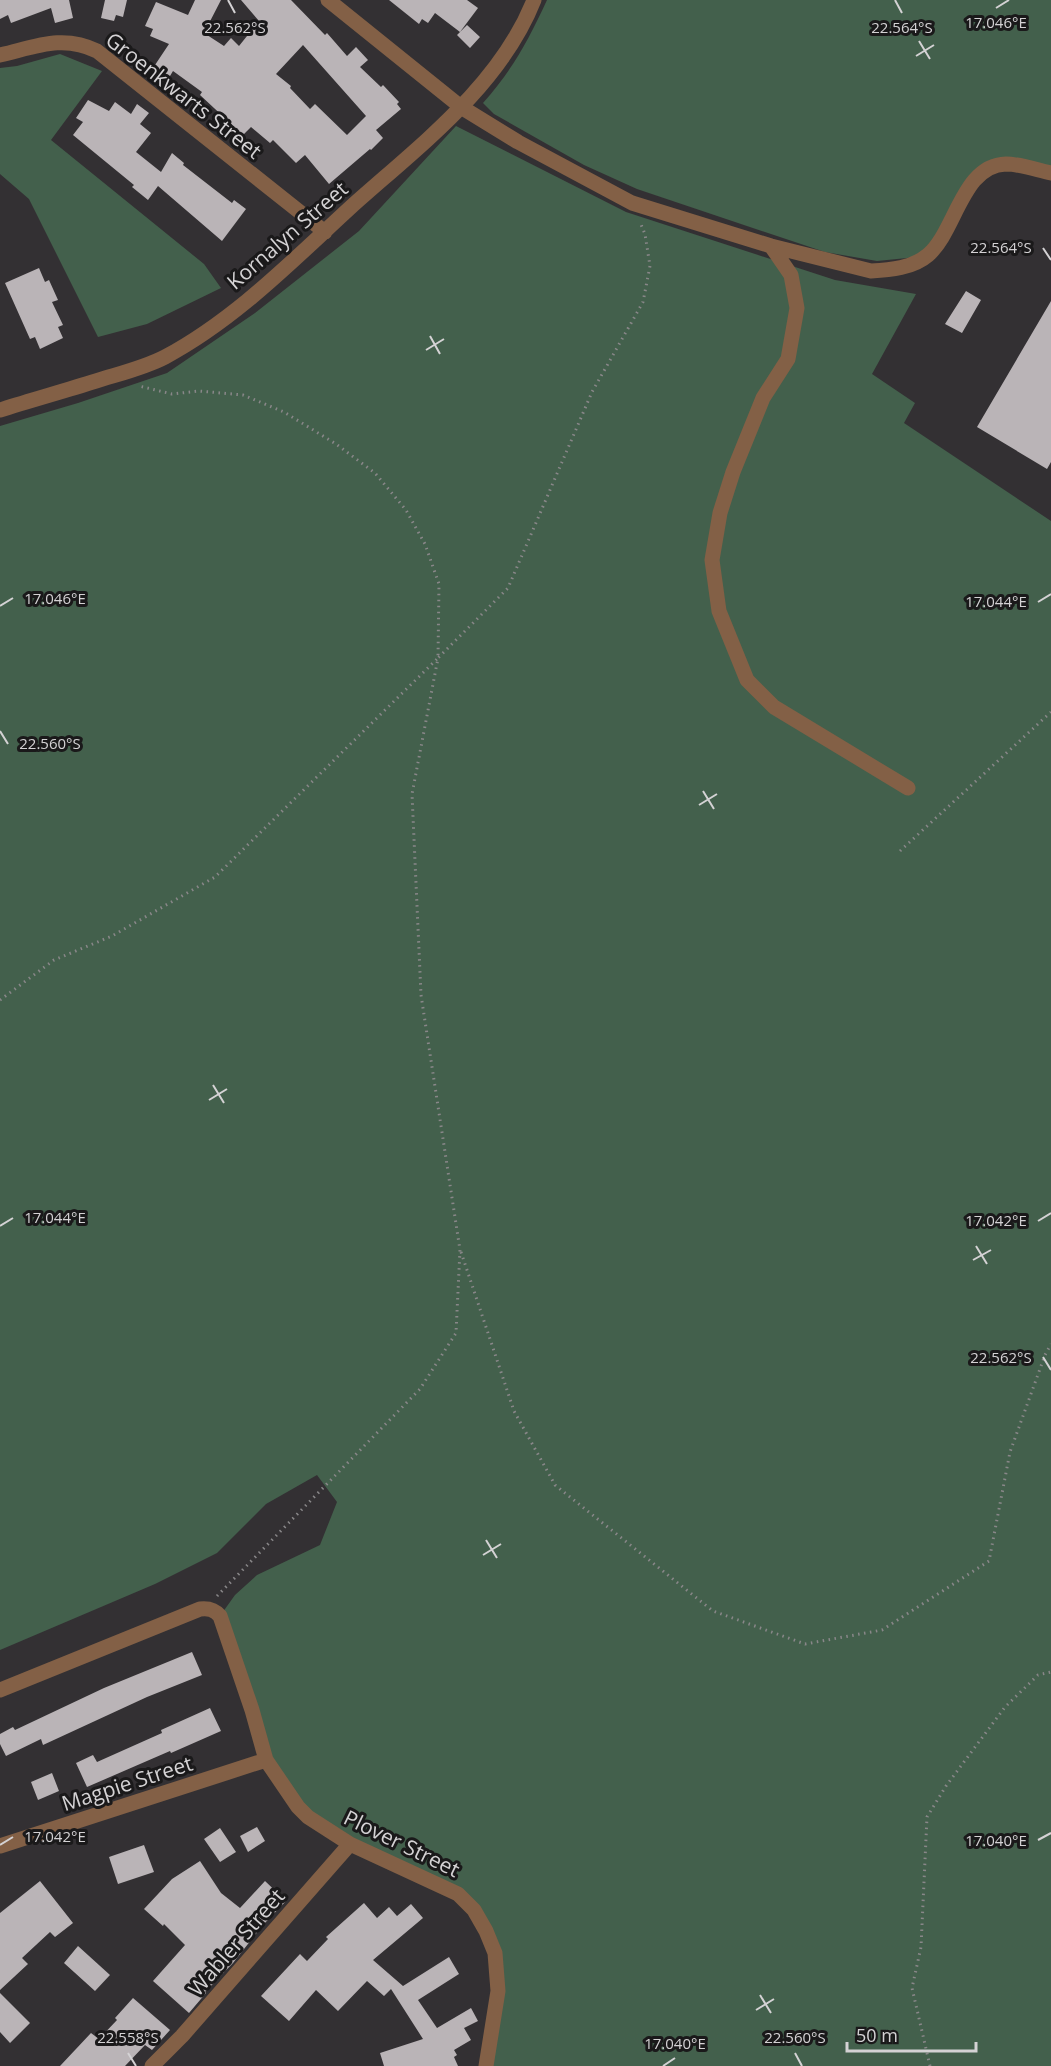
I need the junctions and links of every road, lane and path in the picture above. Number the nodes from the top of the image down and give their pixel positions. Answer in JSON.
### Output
{"nodes":[{"id":1,"x":328,"y":0,"type":"edge"},
{"id":2,"x":534,"y":0,"type":"edge"},
{"id":3,"x":0,"y":55,"type":"edge"},
{"id":4,"x":461,"y":107,"type":"junction"},
{"id":5,"x":1051,"y":173,"type":"edge"},
{"id":6,"x":632,"y":203,"type":"junction"},
{"id":7,"x":325,"y":232,"type":"junction"},
{"id":8,"x":771,"y":246,"type":"junction"},
{"id":9,"x":119,"y":374,"type":"junction"},
{"id":10,"x":0,"y":410,"type":"edge"},
{"id":11,"x":438,"y":658,"type":"junction"},
{"id":12,"x":1051,"y":712,"type":"edge"},
{"id":13,"x":908,"y":788,"type":"dead end"},
{"id":14,"x":900,"y":851,"type":"dead end"},
{"id":15,"x":0,"y":1000,"type":"edge"},
{"id":16,"x":460,"y":1250,"type":"junction"},
{"id":17,"x":1051,"y":1344,"type":"edge"},
{"id":18,"x":208,"y":1609,"type":"junction"},
{"id":19,"x":1051,"y":1672,"type":"edge"},
{"id":20,"x":0,"y":1690,"type":"edge"},
{"id":21,"x":266,"y":1760,"type":"junction"},
{"id":22,"x":350,"y":1844,"type":"junction"},
{"id":23,"x":0,"y":1846,"type":"edge"},
{"id":24,"x":153,"y":2066,"type":"edge"},
{"id":25,"x":486,"y":2066,"type":"edge"},
{"id":26,"x":930,"y":2066,"type":"edge"}],
"edges":[{"from":1,"to":4,"type":"street"},
{"from":2,"to":4,"type":"street","name":"Kornalyn Street"},
{"from":3,"to":7,"type":"street","name":"Groenkwarts Street"},
{"from":4,"to":6,"type":"street"},
{"from":4,"to":7,"type":"street","name":"Kornalyn Street"},
{"from":5,"to":8,"type":"street"},
{"from":6,"to":8,"type":"street"},
{"from":6,"to":11,"type":"path"},
{"from":7,"to":9,"type":"street","name":"Kornalyn Street"},
{"from":8,"to":13,"type":"street"},
{"from":9,"to":10,"type":"street","name":"Kornalyn Street"},
{"from":9,"to":11,"type":"path"},
{"from":11,"to":15,"type":"path"},
{"from":11,"to":16,"type":"path"},
{"from":12,"to":14,"type":"path"},
{"from":16,"to":17,"type":"path"},
{"from":16,"to":18,"type":"path"},
{"from":18,"to":20,"type":"street"},
{"from":18,"to":21,"type":"street","name":"Plover Street"},
{"from":19,"to":26,"type":"path"},
{"from":21,"to":22,"type":"street","name":"Plover Street"},
{"from":21,"to":23,"type":"street","name":"Magpie Street"},
{"from":22,"to":24,"type":"street","name":"Wabler Street"},
{"from":22,"to":25,"type":"street","name":"Plover Street"}]}
